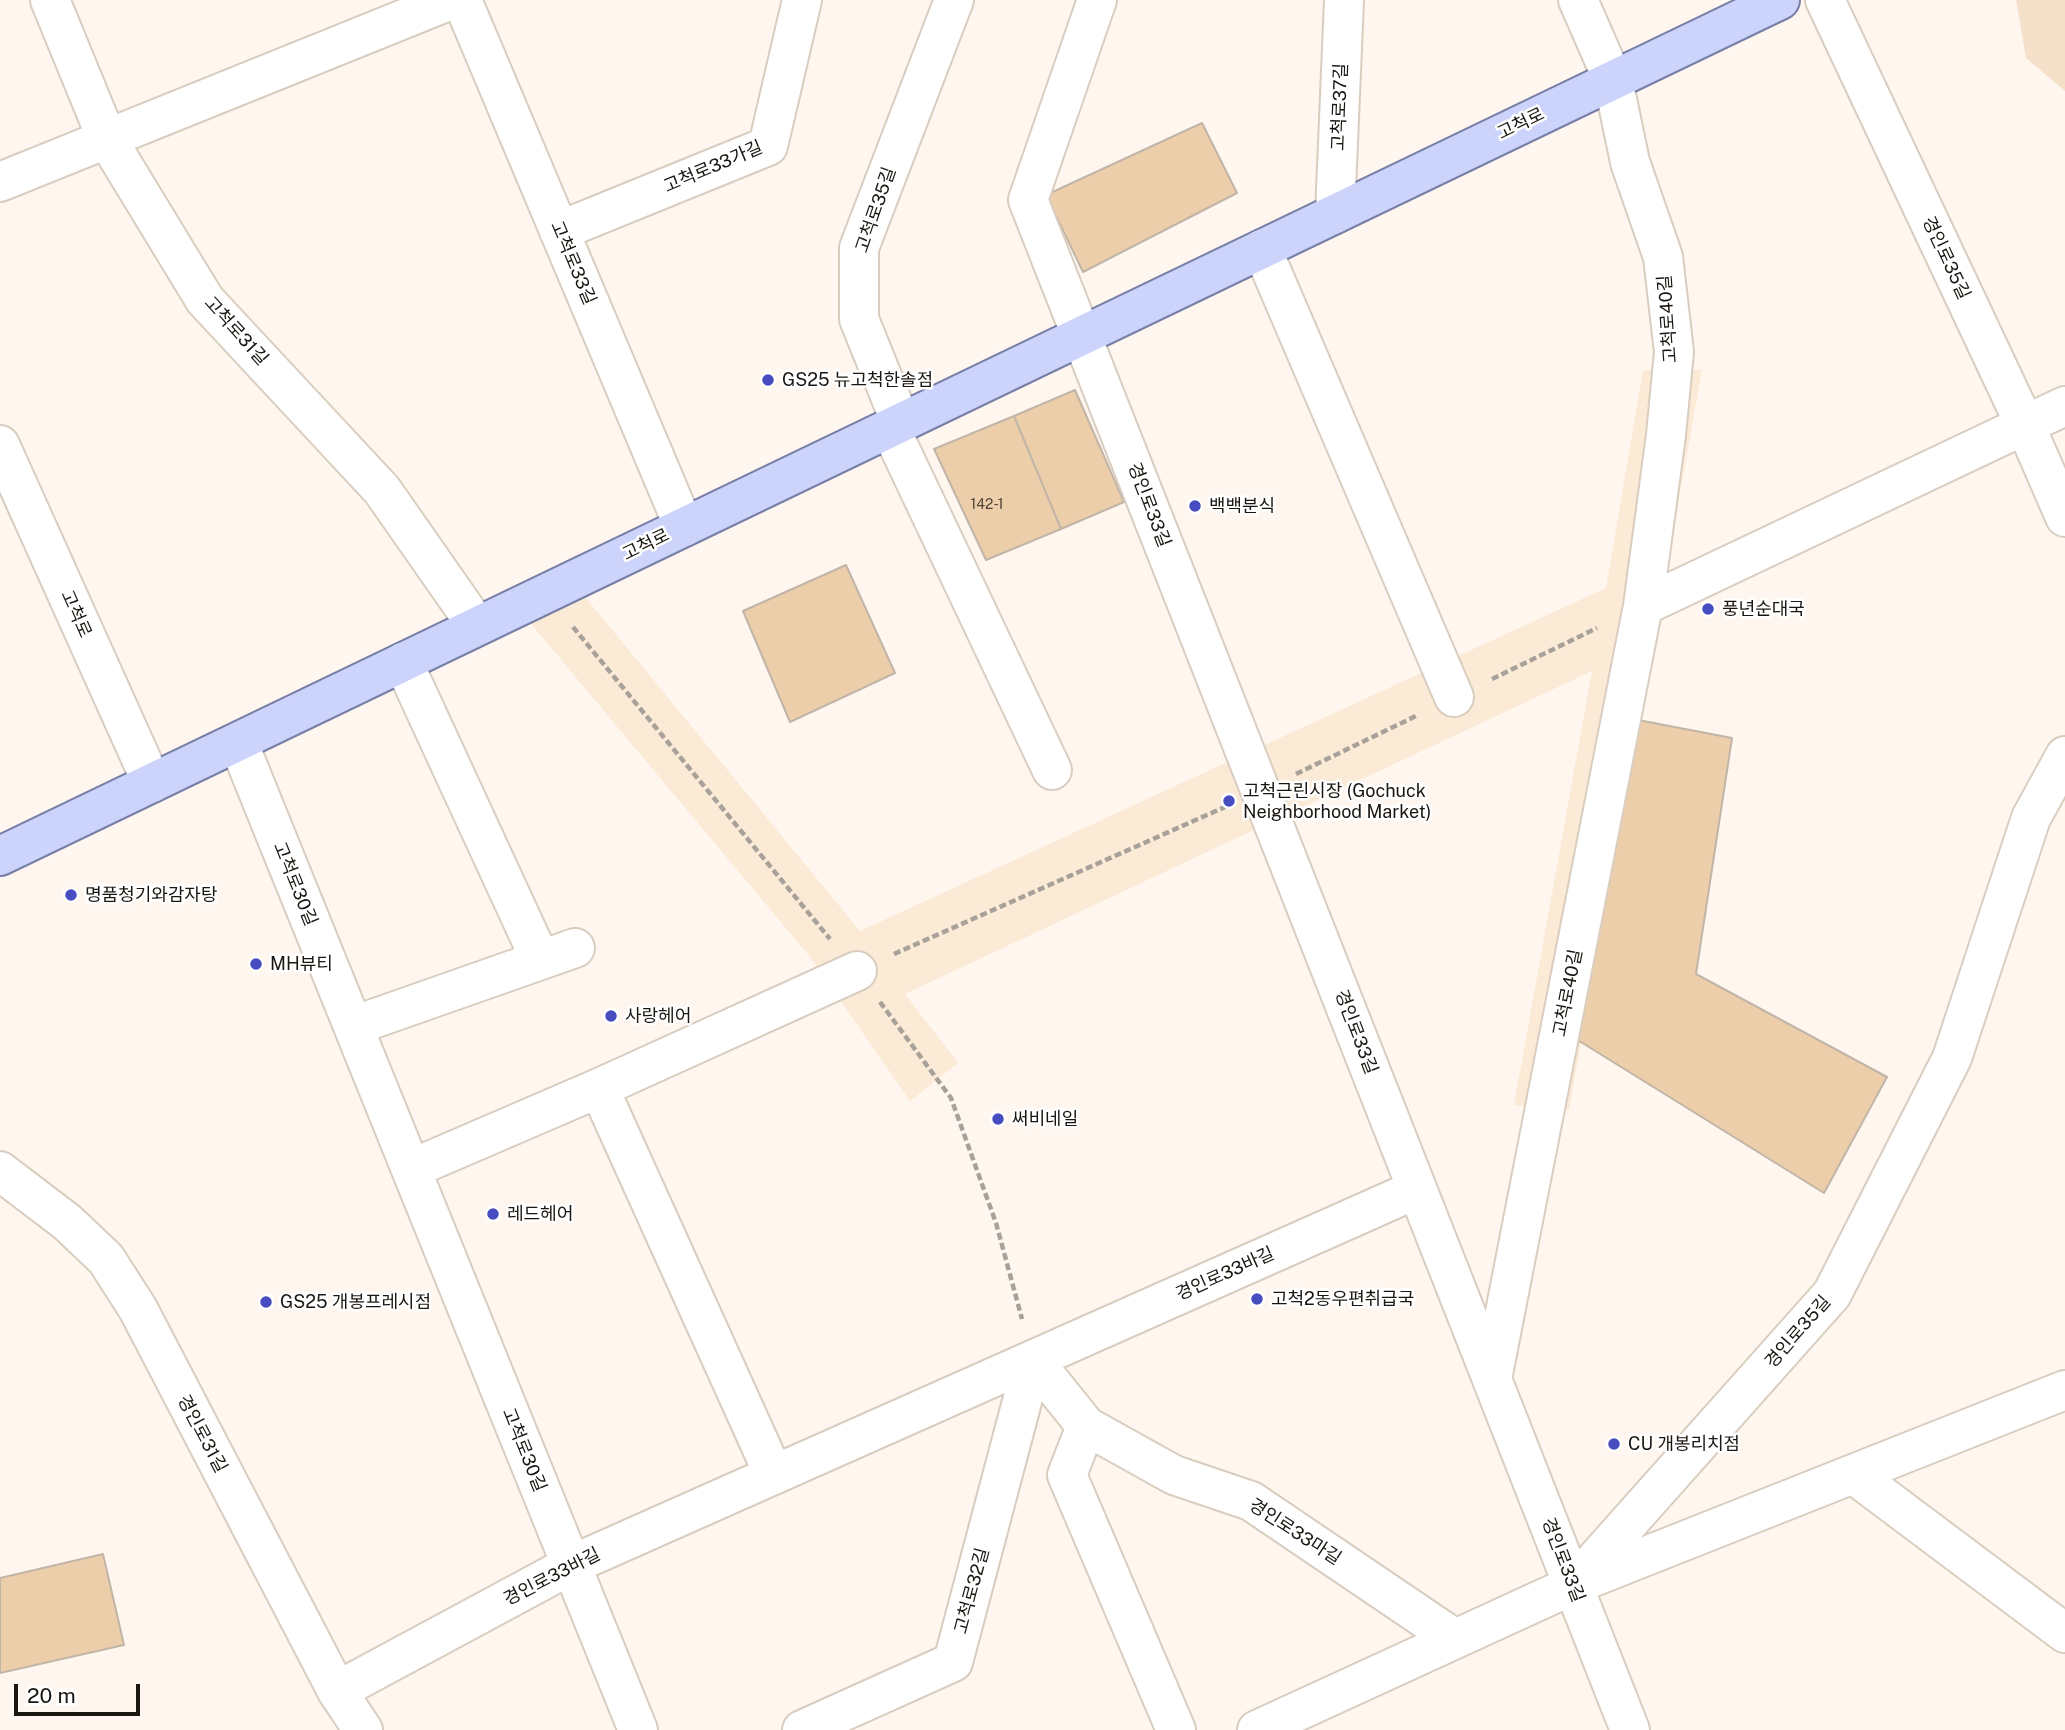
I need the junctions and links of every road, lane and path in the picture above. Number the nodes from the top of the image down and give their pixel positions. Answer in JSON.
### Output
{"nodes":[{"id":1,"x":50,"y":0,"type":"edge"},
{"id":2,"x":451,"y":0,"type":"edge"},
{"id":3,"x":462,"y":0,"type":"edge"},
{"id":4,"x":802,"y":0,"type":"edge"},
{"id":5,"x":954,"y":0,"type":"edge"},
{"id":6,"x":1097,"y":0,"type":"edge"},
{"id":7,"x":1344,"y":0,"type":"edge"},
{"id":8,"x":1578,"y":0,"type":"edge"},
{"id":9,"x":1780,"y":0,"type":"edge"},
{"id":10,"x":1825,"y":0,"type":"edge"},
{"id":11,"x":1613,"y":80,"type":"junction"},
{"id":12,"x":107,"y":139,"type":"junction"},
{"id":13,"x":0,"y":182,"type":"edge"},
{"id":14,"x":1335,"y":214,"type":"junction"},
{"id":15,"x":559,"y":231,"type":"junction"},
{"id":16,"x":1262,"y":249,"type":"junction"},
{"id":17,"x":1083,"y":335,"type":"junction"},
{"id":18,"x":2065,"y":406,"type":"edge"},
{"id":19,"x":896,"y":425,"type":"junction"},
{"id":20,"x":2025,"y":425,"type":"junction"},
{"id":21,"x":0,"y":445,"type":"edge"},
{"id":22,"x":2065,"y":517,"type":"edge"},
{"id":23,"x":684,"y":527,"type":"junction"},
{"id":24,"x":1643,"y":606,"type":"junction"},
{"id":25,"x":477,"y":626,"type":"junction"},
{"id":26,"x":403,"y":662,"type":"junction"},
{"id":27,"x":1454,"y":697,"type":"dead end"},
{"id":28,"x":237,"y":742,"type":"junction"},
{"id":29,"x":2065,"y":756,"type":"edge"},
{"id":30,"x":1052,"y":770,"type":"dead end"},
{"id":31,"x":152,"y":783,"type":"junction"},
{"id":32,"x":0,"y":856,"type":"edge"},
{"id":33,"x":857,"y":971,"type":"joint"},
{"id":34,"x":353,"y":1026,"type":"junction"},
{"id":35,"x":598,"y":1088,"type":"junction"},
{"id":36,"x":411,"y":1169,"type":"junction"},
{"id":37,"x":0,"y":1171,"type":"edge"},
{"id":38,"x":1417,"y":1189,"type":"junction"},
{"id":39,"x":1033,"y":1360,"type":"junction"},
{"id":40,"x":1492,"y":1379,"type":"junction"},
{"id":41,"x":2065,"y":1390,"type":"edge"},
{"id":42,"x":1086,"y":1426,"type":"junction"},
{"id":43,"x":1853,"y":1474,"type":"junction"},
{"id":44,"x":774,"y":1475,"type":"junction"},
{"id":45,"x":571,"y":1565,"type":"junction"},
{"id":46,"x":1573,"y":1585,"type":"junction"},
{"id":47,"x":2065,"y":1633,"type":"edge"},
{"id":48,"x":1455,"y":1639,"type":"junction"},
{"id":49,"x":337,"y":1691,"type":"junction"},
{"id":50,"x":363,"y":1730,"type":"edge"},
{"id":51,"x":638,"y":1730,"type":"edge"},
{"id":52,"x":802,"y":1730,"type":"edge"},
{"id":53,"x":1176,"y":1730,"type":"edge"},
{"id":54,"x":1257,"y":1730,"type":"edge"},
{"id":55,"x":1630,"y":1730,"type":"edge"}],
"edges":[{"from":1,"to":12,"type":"street","name":"고척로31길"},
{"from":2,"to":12,"type":"street"},
{"from":3,"to":15,"type":"street","name":"고척로33길"},
{"from":4,"to":15,"type":"street","name":"고척로33가길"},
{"from":5,"to":19,"type":"street","name":"고척로35길"},
{"from":6,"to":17,"type":"street"},
{"from":7,"to":14,"type":"street","name":"고척로37길"},
{"from":8,"to":11,"type":"street","name":"고척로40길"},
{"from":9,"to":11,"type":"main road","name":"고척로"},
{"from":10,"to":20,"type":"street","name":"경인로35길"},
{"from":11,"to":14,"type":"main road","name":"고척로"},
{"from":11,"to":24,"type":"street","name":"고척로40길"},
{"from":12,"to":13,"type":"street"},
{"from":12,"to":25,"type":"street","name":"고척로31길"},
{"from":14,"to":16,"type":"main road","name":"고척로"},
{"from":15,"to":23,"type":"street","name":"고척로33길"},
{"from":16,"to":17,"type":"main road","name":"고척로"},
{"from":16,"to":27,"type":"street"},
{"from":17,"to":19,"type":"main road","name":"고척로"},
{"from":17,"to":38,"type":"street","name":"경인로33길"},
{"from":18,"to":20,"type":"street"},
{"from":19,"to":23,"type":"main road","name":"고척로"},
{"from":19,"to":30,"type":"street"},
{"from":20,"to":22,"type":"street","name":"경인로35길"},
{"from":20,"to":24,"type":"street"},
{"from":21,"to":31,"type":"street","name":"고척로"},
{"from":23,"to":25,"type":"main road","name":"고척로"},
{"from":24,"to":40,"type":"street","name":"고척로40길"},
{"from":25,"to":26,"type":"main road","name":"고척로"},
{"from":26,"to":28,"type":"main road","name":"고척로"},
{"from":26,"to":34,"type":"street"},
{"from":28,"to":31,"type":"main road","name":"고척로"},
{"from":28,"to":34,"type":"street","name":"고척로30길"},
{"from":29,"to":46,"type":"street","name":"경인로35길"},
{"from":31,"to":32,"type":"main road","name":"고척로"},
{"from":33,"to":35,"type":"street"},
{"from":33,"to":39,"type":"path"},
{"from":34,"to":36,"type":"street","name":"고척로30길"},
{"from":35,"to":36,"type":"street"},
{"from":35,"to":44,"type":"street"},
{"from":36,"to":45,"type":"street","name":"고척로30길"},
{"from":37,"to":49,"type":"street","name":"경인로31길"},
{"from":38,"to":39,"type":"street","name":"경인로33바길"},
{"from":38,"to":40,"type":"street","name":"경인로33길"},
{"from":39,"to":42,"type":"street"},
{"from":39,"to":44,"type":"street","name":"경인로33바길"},
{"from":39,"to":52,"type":"street","name":"고척로32길"},
{"from":40,"to":46,"type":"street","name":"경인로33길"},
{"from":41,"to":43,"type":"street"},
{"from":42,"to":48,"type":"street","name":"경인로33마길"},
{"from":42,"to":53,"type":"street"},
{"from":43,"to":46,"type":"street"},
{"from":43,"to":47,"type":"street"},
{"from":44,"to":45,"type":"street","name":"경인로33바길"},
{"from":45,"to":49,"type":"street","name":"경인로33바길"},
{"from":45,"to":51,"type":"street","name":"고척로30길"},
{"from":46,"to":48,"type":"street"},
{"from":46,"to":55,"type":"street","name":"경인로33길"},
{"from":48,"to":54,"type":"street"},
{"from":49,"to":50,"type":"street","name":"경인로31길"}]}
